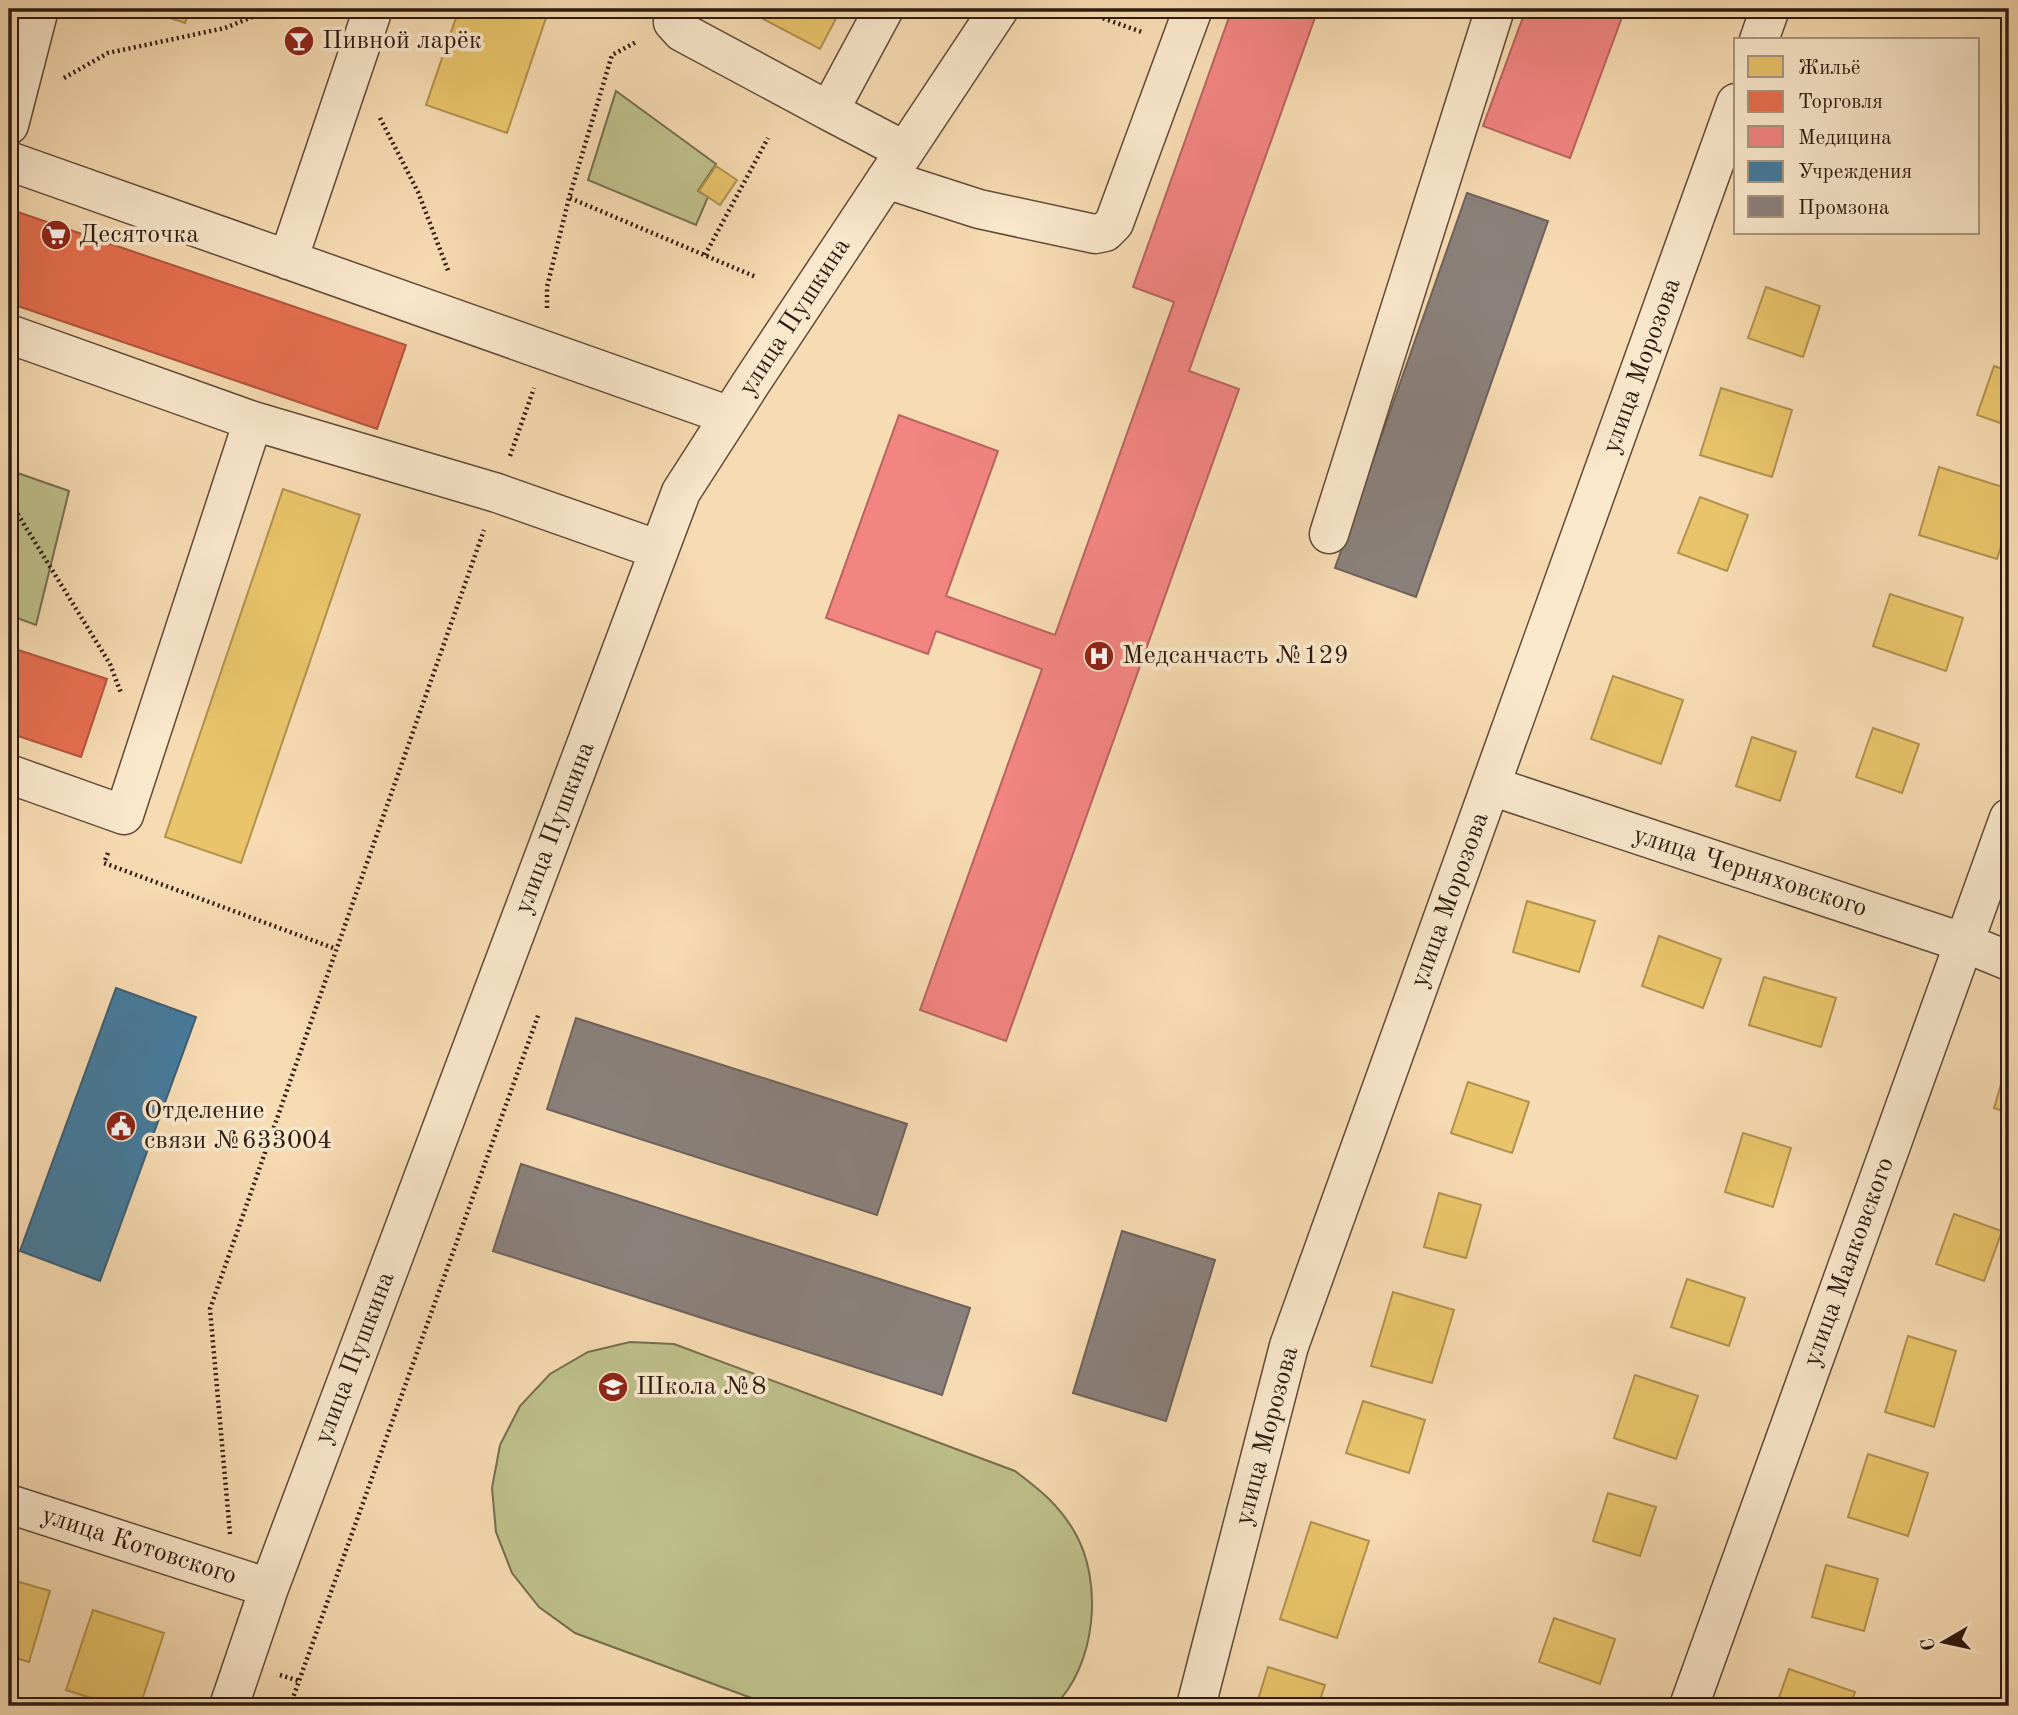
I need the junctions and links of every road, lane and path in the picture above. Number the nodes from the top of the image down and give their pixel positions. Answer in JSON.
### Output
{"nodes":[{"id":1,"x":39,"y":9,"type":"edge"},
{"id":2,"x":272,"y":9,"type":"edge"},
{"id":3,"x":373,"y":9,"type":"edge"},
{"id":4,"x":884,"y":9,"type":"edge"},
{"id":5,"x":999,"y":9,"type":"edge"},
{"id":6,"x":1077,"y":9,"type":"edge"},
{"id":7,"x":1193,"y":9,"type":"edge"},
{"id":8,"x":1495,"y":9,"type":"edge"},
{"id":9,"x":1770,"y":9,"type":"edge"},
{"id":10,"x":673,"y":15,"type":"edge"},
{"id":11,"x":1760,"y":38,"type":"edge"},
{"id":12,"x":1179,"y":45,"type":"junction"},
{"id":13,"x":353,"y":68,"type":"junction"},
{"id":14,"x":1734,"y":109,"type":"edge"},
{"id":15,"x":829,"y":111,"type":"junction"},
{"id":16,"x":11,"y":115,"type":"edge"},
{"id":17,"x":768,"y":138,"type":"dead end"},
{"id":18,"x":9,"y":161,"type":"edge"},
{"id":19,"x":895,"y":165,"type":"junction"},
{"id":20,"x":569,"y":198,"type":"junction"},
{"id":21,"x":705,"y":255,"type":"junction"},
{"id":22,"x":288,"y":260,"type":"junction"},
{"id":23,"x":756,"y":277,"type":"dead end"},
{"id":24,"x":468,"y":323,"type":"junction"},
{"id":25,"x":9,"y":334,"type":"edge"},
{"id":26,"x":547,"y":351,"type":"junction"},
{"id":27,"x":730,"y":416,"type":"junction"},
{"id":28,"x":253,"y":421,"type":"junction"},
{"id":29,"x":497,"y":493,"type":"junction"},
{"id":30,"x":9,"y":500,"type":"edge"},
{"id":31,"x":1329,"y":534,"type":"dead end"},
{"id":32,"x":659,"y":550,"type":"junction"},
{"id":33,"x":144,"y":752,"type":"junction"},
{"id":34,"x":9,"y":774,"type":"edge"},
{"id":35,"x":1491,"y":786,"type":"junction"},
{"id":36,"x":124,"y":815,"type":"junction"},
{"id":37,"x":2009,"y":818,"type":"edge"},
{"id":38,"x":1965,"y":943,"type":"junction"},
{"id":39,"x":336,"y":949,"type":"junction"},
{"id":40,"x":2009,"y":961,"type":"edge"},
{"id":41,"x":539,"y":1013,"type":"dead end"},
{"id":42,"x":9,"y":1504,"type":"edge"},
{"id":43,"x":251,"y":1583,"type":"junction"},
{"id":44,"x":229,"y":1706,"type":"edge"},
{"id":45,"x":290,"y":1706,"type":"edge"},
{"id":46,"x":1196,"y":1706,"type":"edge"},
{"id":47,"x":1689,"y":1706,"type":"edge"}],
"edges":[{"from":1,"to":16,"type":"street"},
{"from":2,"to":16,"type":"path"},
{"from":3,"to":13,"type":"street"},
{"from":4,"to":15,"type":"street"},
{"from":5,"to":19,"type":"street","name":"улица Пушкина"},
{"from":6,"to":12,"type":"path"},
{"from":7,"to":12,"type":"street"},
{"from":8,"to":31,"type":"street"},
{"from":9,"to":11,"type":"street"},
{"from":10,"to":15,"type":"street"},
{"from":10,"to":20,"type":"path"},
{"from":12,"to":19,"type":"street"},
{"from":13,"to":22,"type":"street"},
{"from":13,"to":24,"type":"path"},
{"from":14,"to":35,"type":"street","name":"улица Морозова"},
{"from":15,"to":19,"type":"street"},
{"from":17,"to":21,"type":"path"},
{"from":18,"to":22,"type":"street"},
{"from":19,"to":27,"type":"street","name":"улица Пушкина"},
{"from":20,"to":21,"type":"path"},
{"from":20,"to":26,"type":"path"},
{"from":21,"to":23,"type":"path"},
{"from":22,"to":24,"type":"street"},
{"from":24,"to":26,"type":"street"},
{"from":25,"to":28,"type":"street"},
{"from":26,"to":27,"type":"street"},
{"from":26,"to":29,"type":"path"},
{"from":27,"to":32,"type":"street","name":"улица Пушкина"},
{"from":28,"to":29,"type":"street"},
{"from":28,"to":33,"type":"street"},
{"from":29,"to":32,"type":"street"},
{"from":29,"to":39,"type":"path"},
{"from":30,"to":33,"type":"path"},
{"from":32,"to":43,"type":"street","name":"улица Пушкина"},
{"from":33,"to":36,"type":"street"},
{"from":34,"to":36,"type":"street"},
{"from":35,"to":38,"type":"street","name":"улица Черняховского"},
{"from":35,"to":46,"type":"street","name":"улица Морозова"},
{"from":36,"to":39,"type":"path"},
{"from":37,"to":38,"type":"street","name":"улица Маяковского"},
{"from":38,"to":40,"type":"street","name":"улица Черняховского"},
{"from":38,"to":47,"type":"street","name":"улица Маяковского"},
{"from":39,"to":43,"type":"path"},
{"from":41,"to":45,"type":"path"},
{"from":42,"to":43,"type":"street","name":"улица Котовского"},
{"from":43,"to":44,"type":"street","name":"улица Пушкина"}]}
